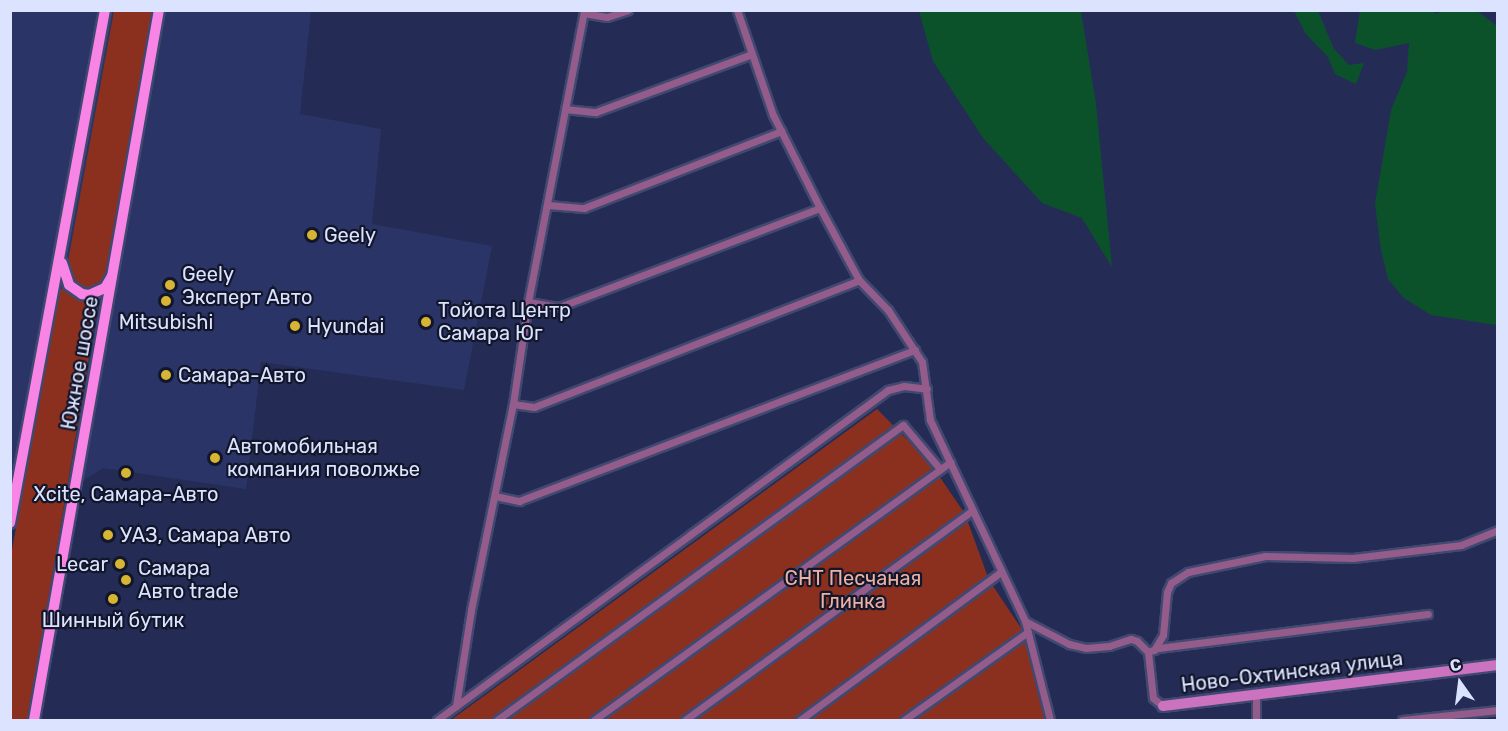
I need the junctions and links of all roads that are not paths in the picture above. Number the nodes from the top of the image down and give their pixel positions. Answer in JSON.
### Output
{"nodes":[{"id":1,"x":105,"y":10,"type":"edge"},
{"id":2,"x":159,"y":10,"type":"edge"},
{"id":3,"x":628,"y":10,"type":"edge"},
{"id":4,"x":737,"y":10,"type":"edge"},
{"id":5,"x":584,"y":12,"type":"edge"},
{"id":6,"x":752,"y":54,"type":"junction"},
{"id":7,"x":565,"y":109,"type":"junction"},
{"id":8,"x":781,"y":131,"type":"junction"},
{"id":9,"x":548,"y":205,"type":"junction"},
{"id":10,"x":820,"y":208,"type":"junction"},
{"id":11,"x":61,"y":254,"type":"junction"},
{"id":12,"x":114,"y":272,"type":"junction"},
{"id":13,"x":859,"y":280,"type":"junction"},
{"id":14,"x":528,"y":302,"type":"junction"},
{"id":15,"x":915,"y":350,"type":"junction"},
{"id":16,"x":927,"y":389,"type":"junction"},
{"id":17,"x":513,"y":404,"type":"junction"},
{"id":18,"x":950,"y":462,"type":"junction"},
{"id":19,"x":940,"y":469,"type":"junction"},
{"id":20,"x":20,"y":472,"type":"junction"},
{"id":21,"x":10,"y":483,"type":"edge"},
{"id":22,"x":495,"y":496,"type":"junction"},
{"id":23,"x":973,"y":510,"type":"junction"},
{"id":24,"x":10,"y":523,"type":"edge"},
{"id":25,"x":1497,"y":530,"type":"edge"},
{"id":26,"x":1001,"y":572,"type":"junction"},
{"id":27,"x":1428,"y":614,"type":"dead end"},
{"id":28,"x":1025,"y":621,"type":"junction"},
{"id":29,"x":1028,"y":632,"type":"junction"},
{"id":30,"x":1151,"y":651,"type":"junction"},
{"id":31,"x":1497,"y":665,"type":"edge"},
{"id":32,"x":1256,"y":694,"type":"junction"},
{"id":33,"x":456,"y":706,"type":"junction"},
{"id":34,"x":1163,"y":706,"type":"joint"},
{"id":35,"x":1497,"y":710,"type":"edge"},
{"id":36,"x":34,"y":720,"type":"edge"},
{"id":37,"x":436,"y":720,"type":"edge"},
{"id":38,"x":497,"y":720,"type":"edge"},
{"id":39,"x":594,"y":720,"type":"edge"},
{"id":40,"x":685,"y":720,"type":"edge"},
{"id":41,"x":800,"y":720,"type":"edge"},
{"id":42,"x":904,"y":720,"type":"edge"},
{"id":43,"x":1050,"y":720,"type":"edge"},
{"id":44,"x":1257,"y":720,"type":"edge"},
{"id":45,"x":1402,"y":720,"type":"edge"}],
"edges":[{"from":1,"to":11,"type":"main road","name":"Южное шоссе"},
{"from":2,"to":12,"type":"main road","name":"Южное шоссе"},
{"from":3,"to":5,"type":"street"},
{"from":4,"to":6,"type":"street"},
{"from":5,"to":7,"type":"street"},
{"from":6,"to":7,"type":"street"},
{"from":6,"to":8,"type":"street"},
{"from":7,"to":9,"type":"street"},
{"from":8,"to":9,"type":"street"},
{"from":8,"to":10,"type":"street"},
{"from":9,"to":14,"type":"street"},
{"from":10,"to":13,"type":"street"},
{"from":10,"to":14,"type":"street"},
{"from":11,"to":12,"type":"main road"},
{"from":11,"to":20,"type":"main road","name":"Южное шоссе"},
{"from":12,"to":36,"type":"main road","name":"Южное шоссе"},
{"from":13,"to":15,"type":"street"},
{"from":13,"to":17,"type":"street"},
{"from":14,"to":17,"type":"street"},
{"from":15,"to":16,"type":"street"},
{"from":15,"to":22,"type":"street"},
{"from":16,"to":18,"type":"street"},
{"from":16,"to":33,"type":"street"},
{"from":17,"to":22,"type":"street"},
{"from":18,"to":19,"type":"street"},
{"from":18,"to":23,"type":"street"},
{"from":19,"to":38,"type":"street"},
{"from":19,"to":39,"type":"street"},
{"from":20,"to":21,"type":"street"},
{"from":20,"to":24,"type":"main road","name":"Южное шоссе"},
{"from":22,"to":33,"type":"street"},
{"from":23,"to":26,"type":"street"},
{"from":23,"to":40,"type":"street"},
{"from":25,"to":30,"type":"street"},
{"from":26,"to":28,"type":"street"},
{"from":26,"to":41,"type":"street"},
{"from":27,"to":30,"type":"street"},
{"from":28,"to":29,"type":"street"},
{"from":28,"to":30,"type":"street"},
{"from":29,"to":42,"type":"street"},
{"from":29,"to":43,"type":"street"},
{"from":30,"to":34,"type":"street"},
{"from":31,"to":32,"type":"street","name":"Ново-Охтинская улица"},
{"from":32,"to":34,"type":"street","name":"Ново-Охтинская улица"},
{"from":32,"to":44,"type":"street"},
{"from":33,"to":37,"type":"street"},
{"from":35,"to":45,"type":"street"}]}
